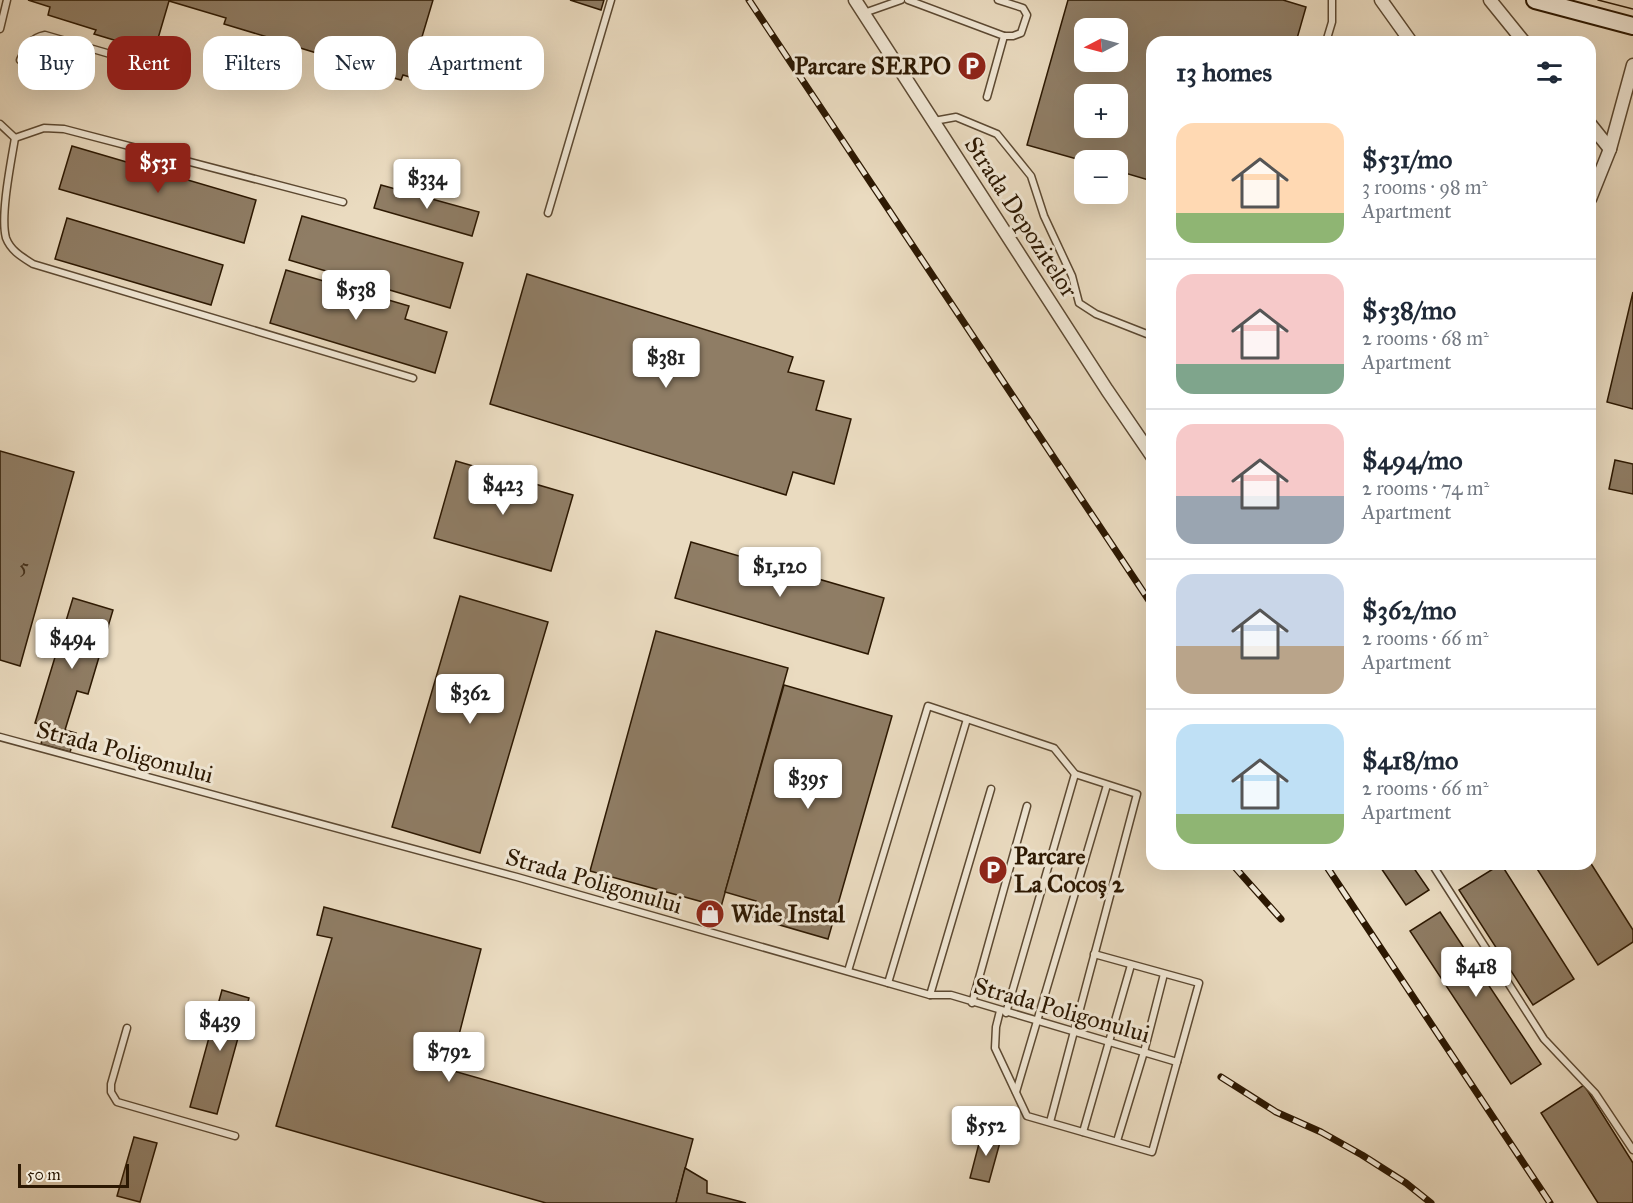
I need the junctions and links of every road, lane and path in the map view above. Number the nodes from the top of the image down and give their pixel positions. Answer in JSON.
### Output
{"nodes":[{"id":1,"x":7,"y":0,"type":"edge"},
{"id":2,"x":611,"y":0,"type":"edge"},
{"id":3,"x":855,"y":0,"type":"edge"},
{"id":4,"x":900,"y":0,"type":"edge"},
{"id":5,"x":908,"y":0,"type":"edge"},
{"id":6,"x":998,"y":0,"type":"edge"},
{"id":7,"x":1332,"y":0,"type":"edge"},
{"id":8,"x":1381,"y":0,"type":"edge"},
{"id":9,"x":1490,"y":0,"type":"edge"},
{"id":10,"x":1535,"y":0,"type":"edge"},
{"id":11,"x":864,"y":13,"type":"junction"},
{"id":12,"x":1633,"y":26,"type":"edge"},
{"id":13,"x":0,"y":29,"type":"edge"},
{"id":14,"x":1004,"y":36,"type":"junction"},
{"id":15,"x":1328,"y":36,"type":"edge"},
{"id":16,"x":1407,"y":36,"type":"edge"},
{"id":17,"x":1519,"y":36,"type":"edge"},
{"id":18,"x":1633,"y":65,"type":"edge"},
{"id":19,"x":987,"y":97,"type":"dead end"},
{"id":20,"x":934,"y":121,"type":"junction"},
{"id":21,"x":0,"y":124,"type":"edge"},
{"id":22,"x":1596,"y":132,"type":"edge"},
{"id":23,"x":15,"y":138,"type":"junction"},
{"id":24,"x":1610,"y":149,"type":"junction"},
{"id":25,"x":1596,"y":184,"type":"edge"},
{"id":26,"x":343,"y":202,"type":"dead end"},
{"id":27,"x":548,"y":213,"type":"dead end"},
{"id":28,"x":1146,"y":334,"type":"edge"},
{"id":29,"x":412,"y":378,"type":"dead end"},
{"id":30,"x":1146,"y":447,"type":"edge"},
{"id":31,"x":967,"y":719,"type":"junction"},
{"id":32,"x":0,"y":736,"type":"edge"},
{"id":33,"x":1075,"y":774,"type":"junction"},
{"id":34,"x":1107,"y":785,"type":"junction"},
{"id":35,"x":991,"y":789,"type":"dead end"},
{"id":36,"x":1027,"y":806,"type":"dead end"},
{"id":37,"x":1436,"y":870,"type":"edge"},
{"id":38,"x":1094,"y":954,"type":"junction"},
{"id":39,"x":1131,"y":964,"type":"junction"},
{"id":40,"x":848,"y":971,"type":"junction"},
{"id":41,"x":1164,"y":974,"type":"junction"},
{"id":42,"x":888,"y":983,"type":"junction"},
{"id":43,"x":930,"y":995,"type":"junction"},
{"id":44,"x":972,"y":1003,"type":"junction"},
{"id":45,"x":1003,"y":1012,"type":"junction"},
{"id":46,"x":1038,"y":1022,"type":"junction"},
{"id":47,"x":127,"y":1028,"type":"dead end"},
{"id":48,"x":1073,"y":1032,"type":"junction"},
{"id":49,"x":1109,"y":1042,"type":"junction"},
{"id":50,"x":1144,"y":1052,"type":"junction"},
{"id":51,"x":1177,"y":1062,"type":"junction"},
{"id":52,"x":1016,"y":1092,"type":"junction"},
{"id":53,"x":1050,"y":1122,"type":"junction"},
{"id":54,"x":1083,"y":1132,"type":"junction"},
{"id":55,"x":235,"y":1136,"type":"dead end"},
{"id":56,"x":1117,"y":1142,"type":"junction"},
{"id":57,"x":1633,"y":1150,"type":"edge"}],
"edges":[{"from":1,"to":13,"type":"lane"},
{"from":2,"to":27,"type":"lane"},
{"from":3,"to":11,"type":"street","name":"Strada Depozitelor"},
{"from":4,"to":11,"type":"lane"},
{"from":5,"to":14,"type":"lane"},
{"from":6,"to":14,"type":"lane"},
{"from":7,"to":15,"type":"lane"},
{"from":8,"to":16,"type":"street"},
{"from":9,"to":17,"type":"street"},
{"from":10,"to":12,"type":"main road"},
{"from":11,"to":20,"type":"street","name":"Strada Depozitelor"},
{"from":14,"to":19,"type":"lane"},
{"from":18,"to":24,"type":"street"},
{"from":20,"to":28,"type":"lane"},
{"from":20,"to":30,"type":"street","name":"Strada Depozitelor"},
{"from":21,"to":23,"type":"lane"},
{"from":22,"to":24,"type":"street"},
{"from":23,"to":26,"type":"lane"},
{"from":23,"to":29,"type":"lane"},
{"from":24,"to":25,"type":"street"},
{"from":31,"to":33,"type":"lane"},
{"from":31,"to":40,"type":"lane"},
{"from":31,"to":42,"type":"lane"},
{"from":32,"to":40,"type":"lane","name":"Strada Poligonului"},
{"from":33,"to":34,"type":"lane"},
{"from":33,"to":45,"type":"lane"},
{"from":34,"to":38,"type":"lane"},
{"from":34,"to":46,"type":"lane"},
{"from":35,"to":43,"type":"lane"},
{"from":36,"to":44,"type":"lane"},
{"from":37,"to":57,"type":"lane"},
{"from":38,"to":39,"type":"lane"},
{"from":38,"to":48,"type":"lane"},
{"from":39,"to":41,"type":"lane"},
{"from":39,"to":49,"type":"lane"},
{"from":40,"to":42,"type":"lane","name":"Strada Poligonului"},
{"from":41,"to":50,"type":"lane"},
{"from":41,"to":51,"type":"lane"},
{"from":42,"to":43,"type":"lane","name":"Strada Poligonului"},
{"from":43,"to":44,"type":"lane","name":"Strada Poligonului"},
{"from":44,"to":45,"type":"lane","name":"Strada Poligonului"},
{"from":45,"to":46,"type":"lane","name":"Strada Poligonului"},
{"from":45,"to":52,"type":"lane"},
{"from":46,"to":48,"type":"lane","name":"Strada Poligonului"},
{"from":46,"to":52,"type":"lane"},
{"from":47,"to":55,"type":"lane"},
{"from":48,"to":49,"type":"lane","name":"Strada Poligonului"},
{"from":48,"to":53,"type":"lane"},
{"from":49,"to":50,"type":"lane","name":"Strada Poligonului"},
{"from":49,"to":54,"type":"lane"},
{"from":50,"to":51,"type":"lane","name":"Strada Poligonului"},
{"from":50,"to":56,"type":"lane"},
{"from":51,"to":56,"type":"lane"},
{"from":52,"to":53,"type":"lane"},
{"from":53,"to":54,"type":"lane"},
{"from":54,"to":56,"type":"lane"}]}
